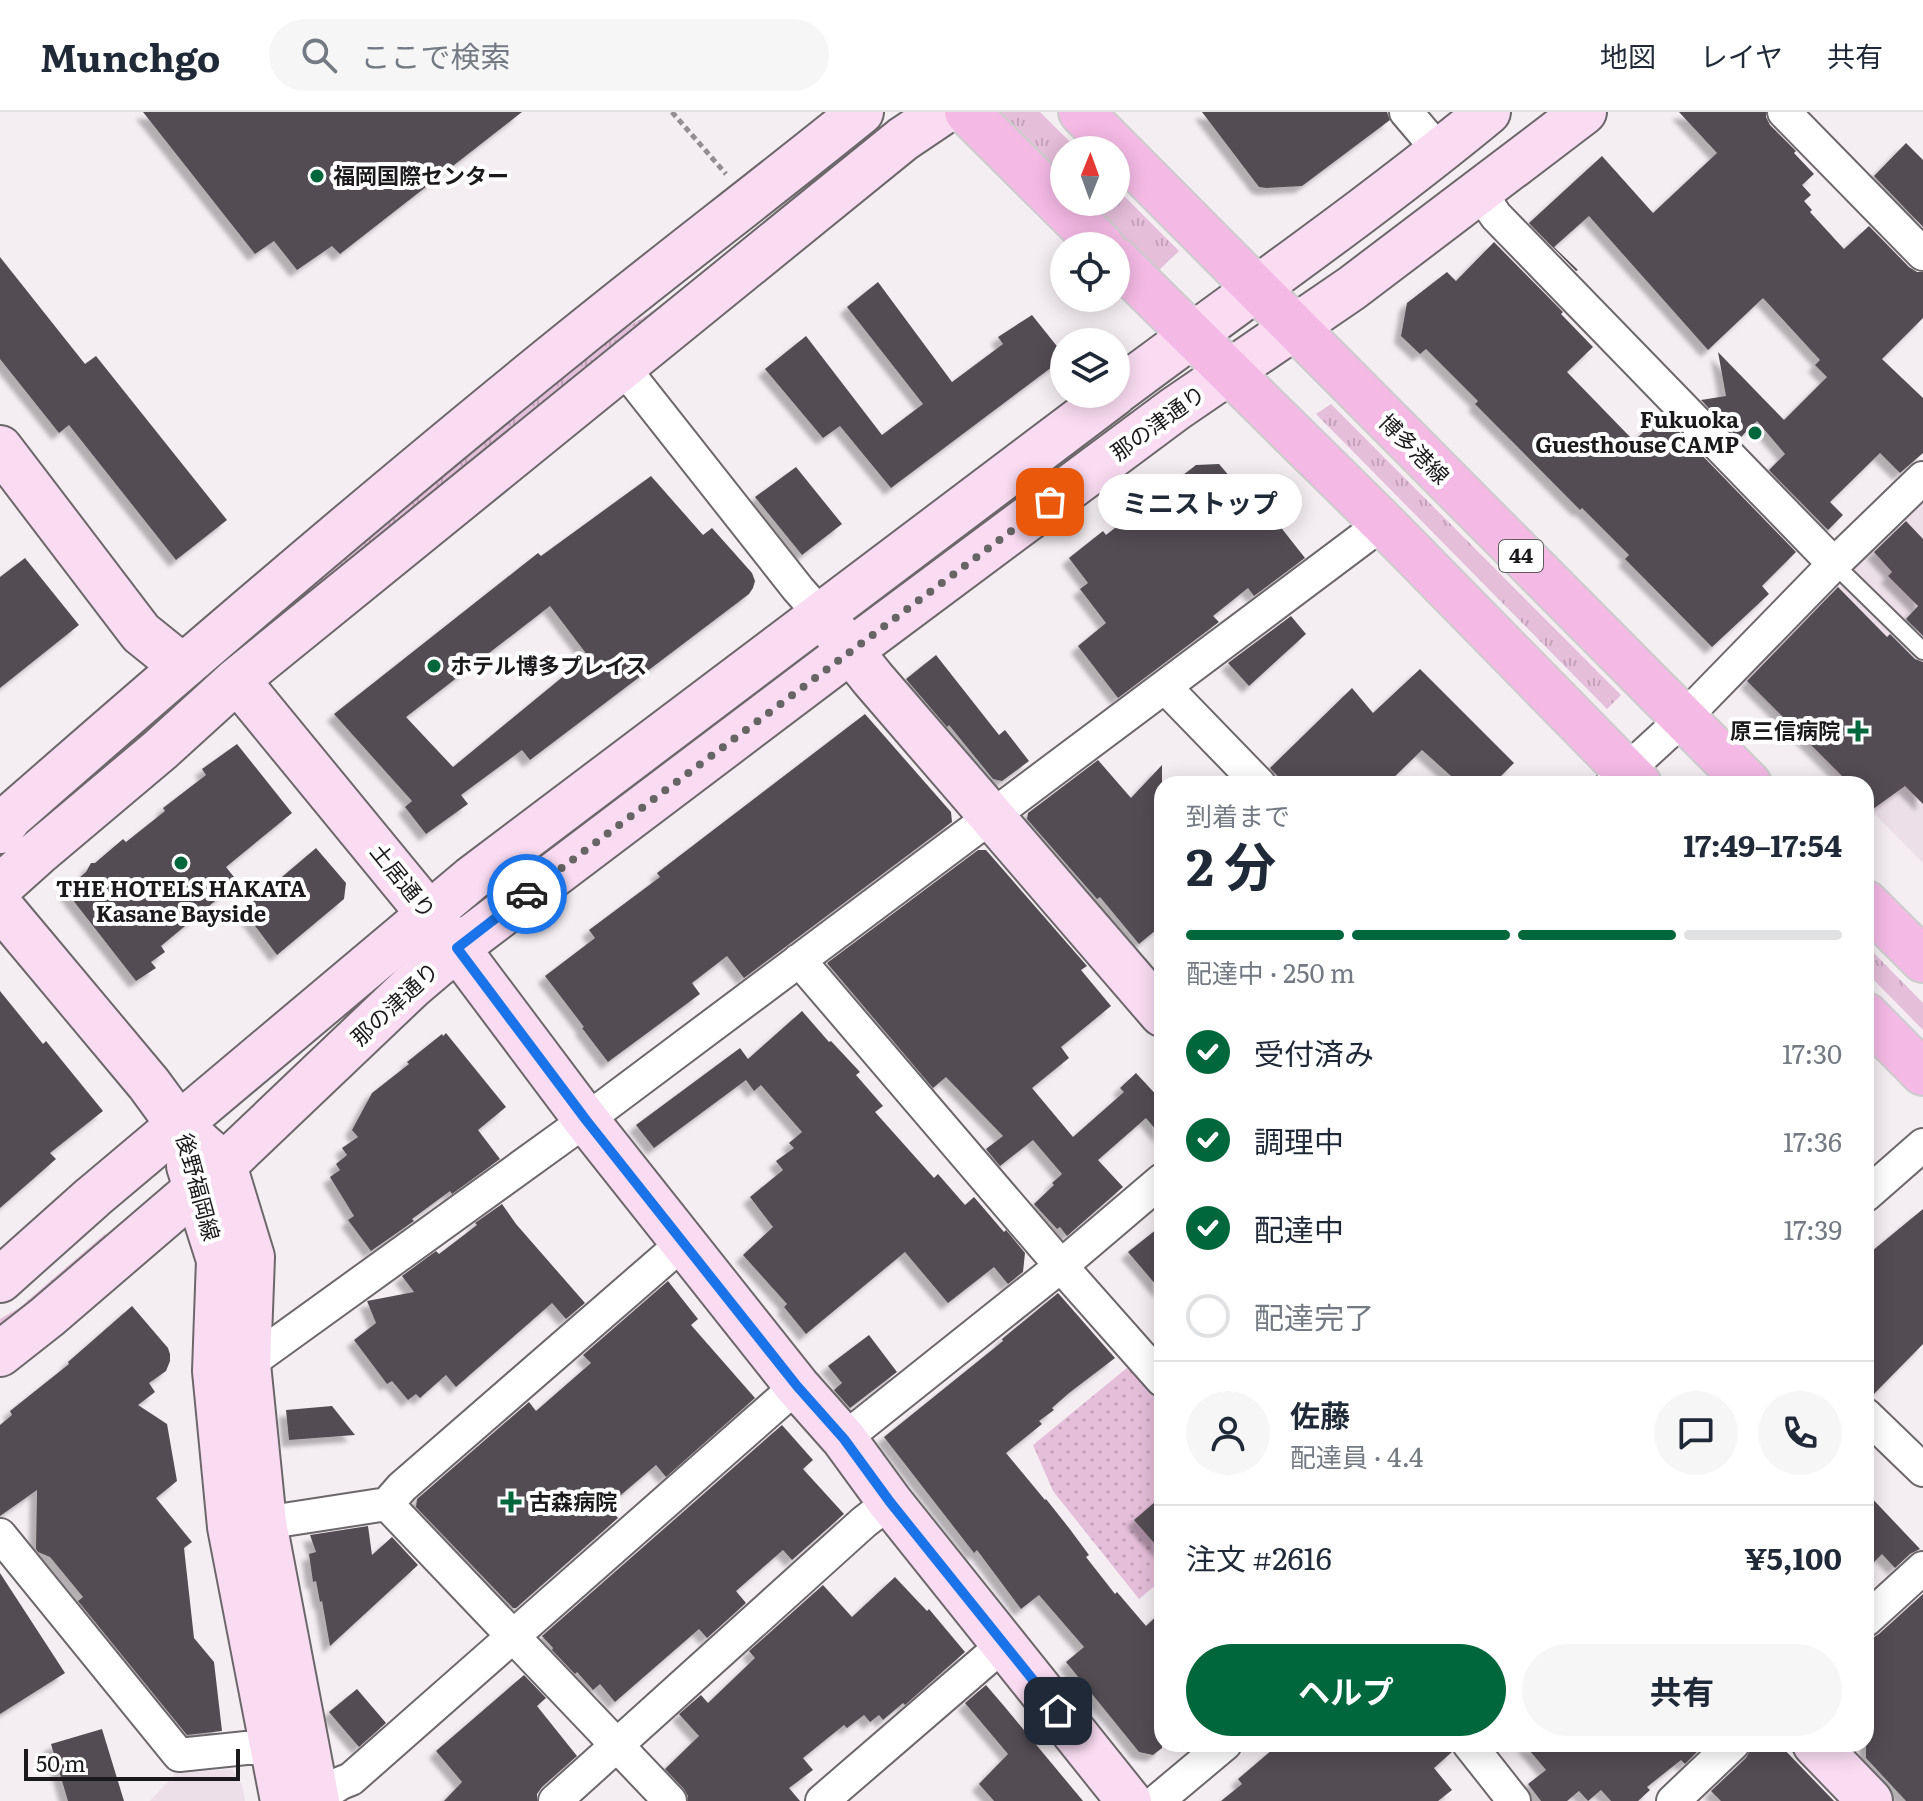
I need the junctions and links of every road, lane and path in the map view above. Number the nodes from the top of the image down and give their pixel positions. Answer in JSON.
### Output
{"nodes":[{"id":1,"x":672,"y":112,"type":"edge"},
{"id":2,"x":861,"y":112,"type":"edge"},
{"id":3,"x":943,"y":112,"type":"edge"},
{"id":4,"x":967,"y":112,"type":"edge"},
{"id":5,"x":1081,"y":112,"type":"edge"},
{"id":6,"x":1406,"y":112,"type":"edge"},
{"id":7,"x":1488,"y":112,"type":"edge"},
{"id":8,"x":1584,"y":112,"type":"edge"},
{"id":9,"x":1784,"y":112,"type":"edge"},
{"id":10,"x":1440,"y":152,"type":"junction"},
{"id":11,"x":1479,"y":191,"type":"junction"},
{"id":12,"x":750,"y":202,"type":"junction"},
{"id":13,"x":1088,"y":232,"type":"edge"},
{"id":14,"x":1923,"y":254,"type":"edge"},
{"id":15,"x":1130,"y":274,"type":"edge"},
{"id":16,"x":1256,"y":290,"type":"junction"},
{"id":17,"x":1293,"y":327,"type":"junction"},
{"id":18,"x":1193,"y":336,"type":"junction"},
{"id":19,"x":622,"y":366,"type":"junction"},
{"id":20,"x":1229,"y":372,"type":"junction"},
{"id":21,"x":1130,"y":382,"type":"edge"},
{"id":22,"x":1095,"y":408,"type":"edge"},
{"id":23,"x":0,"y":448,"type":"edge"},
{"id":24,"x":1923,"y":478,"type":"edge"},
{"id":25,"x":1383,"y":523,"type":"junction"},
{"id":26,"x":1834,"y":564,"type":"junction"},
{"id":27,"x":821,"y":615,"type":"junction"},
{"id":28,"x":850,"y":651,"type":"junction"},
{"id":29,"x":1923,"y":651,"type":"edge"},
{"id":30,"x":182,"y":666,"type":"junction"},
{"id":31,"x":237,"y":680,"type":"junction"},
{"id":32,"x":1165,"y":687,"type":"junction"},
{"id":33,"x":1684,"y":718,"type":"junction"},
{"id":34,"x":1251,"y":776,"type":"edge"},
{"id":35,"x":1622,"y":776,"type":"edge"},
{"id":36,"x":1630,"y":776,"type":"edge"},
{"id":37,"x":1741,"y":776,"type":"edge"},
{"id":38,"x":991,"y":816,"type":"junction"},
{"id":39,"x":0,"y":831,"type":"edge"},
{"id":40,"x":0,"y":887,"type":"edge"},
{"id":41,"x":0,"y":906,"type":"edge"},
{"id":42,"x":1874,"y":911,"type":"edge"},
{"id":43,"x":430,"y":913,"type":"junction"},
{"id":44,"x":457,"y":948,"type":"junction"},
{"id":45,"x":799,"y":960,"type":"junction"},
{"id":46,"x":1923,"y":960,"type":"edge"},
{"id":47,"x":1154,"y":1005,"type":"edge"},
{"id":48,"x":1874,"y":1023,"type":"edge"},
{"id":49,"x":1923,"y":1073,"type":"edge"},
{"id":50,"x":586,"y":1120,"type":"junction"},
{"id":51,"x":179,"y":1125,"type":"junction"},
{"id":52,"x":1923,"y":1145,"type":"edge"},
{"id":53,"x":210,"y":1177,"type":"junction"},
{"id":54,"x":1154,"y":1187,"type":"edge"},
{"id":55,"x":1874,"y":1188,"type":"edge"},
{"id":56,"x":684,"y":1242,"type":"junction"},
{"id":57,"x":1061,"y":1266,"type":"junction"},
{"id":58,"x":0,"y":1280,"type":"edge"},
{"id":59,"x":0,"y":1354,"type":"edge"},
{"id":60,"x":248,"y":1364,"type":"junction"},
{"id":61,"x":1154,"y":1371,"type":"edge"},
{"id":62,"x":797,"y":1386,"type":"junction"},
{"id":63,"x":1874,"y":1423,"type":"edge"},
{"id":64,"x":844,"y":1439,"type":"junction"},
{"id":65,"x":1923,"y":1470,"type":"edge"},
{"id":66,"x":890,"y":1502,"type":"junction"},
{"id":67,"x":387,"y":1504,"type":"junction"},
{"id":68,"x":264,"y":1523,"type":"junction"},
{"id":69,"x":0,"y":1535,"type":"edge"},
{"id":70,"x":1923,"y":1568,"type":"edge"},
{"id":71,"x":1874,"y":1613,"type":"edge"},
{"id":72,"x":515,"y":1637,"type":"junction"},
{"id":73,"x":1004,"y":1644,"type":"junction"},
{"id":74,"x":289,"y":1745,"type":"junction"},
{"id":75,"x":618,"y":1746,"type":"junction"},
{"id":76,"x":1215,"y":1752,"type":"edge"},
{"id":77,"x":1475,"y":1752,"type":"edge"},
{"id":78,"x":1725,"y":1752,"type":"edge"},
{"id":79,"x":1823,"y":1752,"type":"edge"},
{"id":80,"x":306,"y":1800,"type":"edge"},
{"id":81,"x":555,"y":1801,"type":"edge"},
{"id":82,"x":670,"y":1801,"type":"edge"},
{"id":83,"x":822,"y":1801,"type":"edge"},
{"id":84,"x":1129,"y":1801,"type":"edge"},
{"id":85,"x":1157,"y":1801,"type":"edge"},
{"id":86,"x":1514,"y":1801,"type":"edge"},
{"id":87,"x":1673,"y":1801,"type":"edge"},
{"id":88,"x":1870,"y":1801,"type":"edge"}],
"edges":[{"from":1,"to":12,"type":"path"},
{"from":2,"to":12,"type":"street"},
{"from":3,"to":19,"type":"street"},
{"from":4,"to":13,"type":"main road"},
{"from":5,"to":16,"type":"main road","name":"博多港線","number":"44"},
{"from":6,"to":10,"type":"street"},
{"from":7,"to":10,"type":"street","name":"那の津通り"},
{"from":8,"to":11,"type":"street","name":"那の津通り"},
{"from":9,"to":14,"type":"street"},
{"from":10,"to":16,"type":"street","name":"那の津通り"},
{"from":11,"to":17,"type":"street","name":"那の津通り"},
{"from":11,"to":26,"type":"street"},
{"from":12,"to":30,"type":"street"},
{"from":15,"to":18,"type":"main road"},
{"from":16,"to":17,"type":"main road","name":"博多港線","number":"44"},
{"from":16,"to":18,"type":"street","name":"那の津通り"},
{"from":17,"to":20,"type":"street","name":"那の津通り"},
{"from":17,"to":33,"type":"main road","name":"博多港線","number":"44"},
{"from":18,"to":20,"type":"main road"},
{"from":18,"to":21,"type":"street","name":"那の津通り"},
{"from":19,"to":27,"type":"street"},
{"from":19,"to":31,"type":"street"},
{"from":20,"to":25,"type":"main road"},
{"from":20,"to":28,"type":"street","name":"那の津通り"},
{"from":22,"to":27,"type":"street","name":"那の津通り"},
{"from":23,"to":30,"type":"street"},
{"from":24,"to":26,"type":"street"},
{"from":25,"to":32,"type":"street"},
{"from":25,"to":35,"type":"main road"},
{"from":26,"to":29,"type":"lane"},
{"from":26,"to":33,"type":"street"},
{"from":27,"to":28,"type":"street"},
{"from":27,"to":43,"type":"street","name":"那の津通り"},
{"from":28,"to":38,"type":"street"},
{"from":28,"to":44,"type":"street","name":"那の津通り"},
{"from":30,"to":39,"type":"street"},
{"from":31,"to":40,"type":"street"},
{"from":31,"to":43,"type":"street","name":"土居通り"},
{"from":32,"to":34,"type":"street"},
{"from":32,"to":38,"type":"street"},
{"from":33,"to":36,"type":"street"},
{"from":33,"to":37,"type":"main road","name":"博多港線","number":"44"},
{"from":38,"to":45,"type":"street"},
{"from":38,"to":47,"type":"street"},
{"from":41,"to":51,"type":"street","name":"後野福岡線"},
{"from":42,"to":46,"type":"main road"},
{"from":43,"to":44,"type":"street","name":"土居通り"},
{"from":43,"to":51,"type":"street","name":"那の津通り"},
{"from":44,"to":50,"type":"street","name":"土居通り"},
{"from":44,"to":53,"type":"street","name":"那の津通り"},
{"from":45,"to":50,"type":"street"},
{"from":45,"to":57,"type":"street"},
{"from":48,"to":49,"type":"main road"},
{"from":50,"to":56,"type":"street","name":"土居通り"},
{"from":50,"to":60,"type":"street"},
{"from":51,"to":53,"type":"street","name":"後野福岡線"},
{"from":51,"to":58,"type":"street","name":"那の津通り"},
{"from":52,"to":55,"type":"street"},
{"from":53,"to":59,"type":"street","name":"那の津通り"},
{"from":53,"to":60,"type":"street","name":"後野福岡線"},
{"from":53,"to":74,"type":"street","name":"後野福岡線"},
{"from":54,"to":57,"type":"street"},
{"from":56,"to":62,"type":"street","name":"土居通り"},
{"from":56,"to":67,"type":"street"},
{"from":57,"to":61,"type":"street"},
{"from":57,"to":64,"type":"street"},
{"from":60,"to":68,"type":"street","name":"後野福岡線"},
{"from":62,"to":64,"type":"street","name":"土居通り"},
{"from":62,"to":72,"type":"street"},
{"from":63,"to":65,"type":"street"},
{"from":64,"to":66,"type":"street","name":"土居通り"},
{"from":66,"to":73,"type":"street","name":"土居通り"},
{"from":66,"to":75,"type":"street"},
{"from":67,"to":68,"type":"street"},
{"from":67,"to":72,"type":"street"},
{"from":68,"to":74,"type":"street","name":"後野福岡線"},
{"from":69,"to":74,"type":"street"},
{"from":70,"to":71,"type":"street"},
{"from":72,"to":75,"type":"street"},
{"from":72,"to":80,"type":"street"},
{"from":73,"to":83,"type":"street"},
{"from":73,"to":84,"type":"street","name":"土居通り"},
{"from":74,"to":80,"type":"street","name":"後野福岡線"},
{"from":75,"to":81,"type":"street"},
{"from":75,"to":82,"type":"street"},
{"from":76,"to":85,"type":"street"},
{"from":77,"to":86,"type":"street"},
{"from":78,"to":87,"type":"street"},
{"from":79,"to":88,"type":"street"}]}
